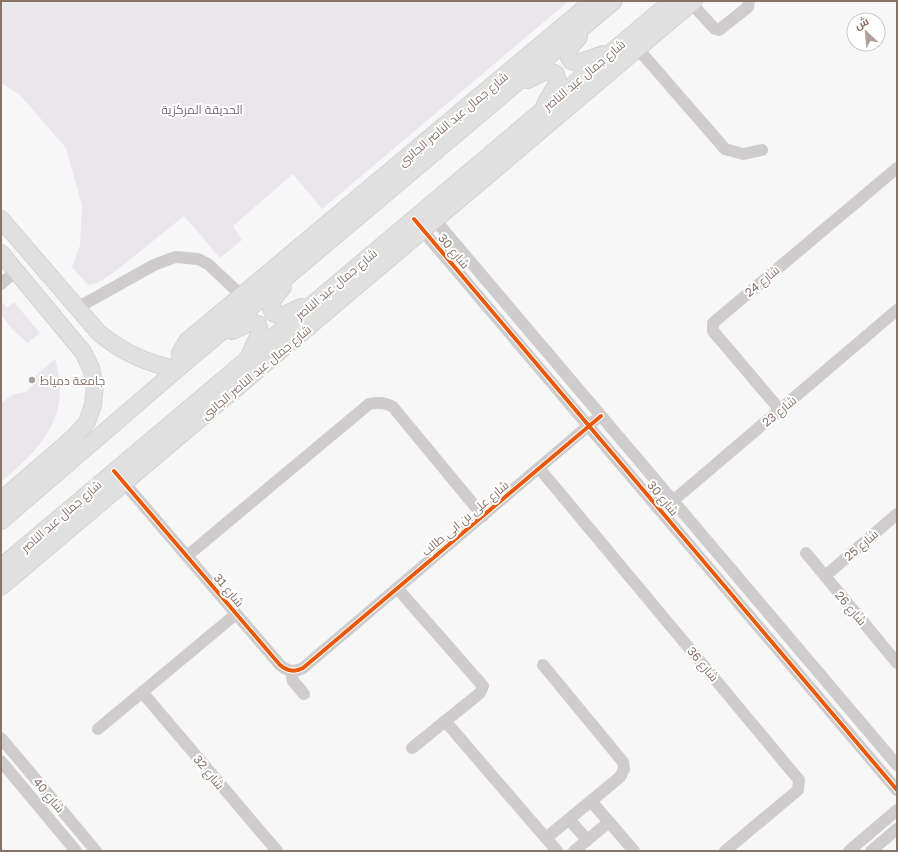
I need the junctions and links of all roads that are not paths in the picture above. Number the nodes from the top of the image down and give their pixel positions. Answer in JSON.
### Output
{"nodes":[{"id":1,"x":614,"y":1,"type":"edge"},
{"id":2,"x":672,"y":1,"type":"edge"},
{"id":3,"x":749,"y":1,"type":"edge"},
{"id":4,"x":692,"y":2,"type":"edge"},
{"id":5,"x":596,"y":7,"type":"edge"},
{"id":6,"x":616,"y":49,"type":"junction"},
{"id":7,"x":638,"y":49,"type":"junction"},
{"id":8,"x":507,"y":91,"type":"junction"},
{"id":9,"x":539,"y":114,"type":"junction"},
{"id":10,"x":762,"y":150,"type":"dead end"},
{"id":11,"x":897,"y":168,"type":"edge"},
{"id":12,"x":381,"y":188,"type":"junction"},
{"id":13,"x":1,"y":219,"type":"edge"},
{"id":14,"x":424,"y":219,"type":"junction"},
{"id":15,"x":1,"y":253,"type":"edge"},
{"id":16,"x":295,"y":270,"type":"junction"},
{"id":17,"x":16,"y":271,"type":"junction"},
{"id":18,"x":52,"y":280,"type":"junction"},
{"id":19,"x":1,"y":284,"type":"edge"},
{"id":20,"x":35,"y":294,"type":"junction"},
{"id":21,"x":242,"y":296,"type":"junction"},
{"id":22,"x":316,"y":302,"type":"junction"},
{"id":23,"x":77,"y":308,"type":"junction"},
{"id":24,"x":897,"y":310,"type":"edge"},
{"id":25,"x":212,"y":340,"type":"junction"},
{"id":26,"x":247,"y":359,"type":"junction"},
{"id":27,"x":179,"y":368,"type":"junction"},
{"id":28,"x":780,"y":410,"type":"junction"},
{"id":29,"x":601,"y":416,"type":"junction"},
{"id":30,"x":589,"y":426,"type":"junction"},
{"id":31,"x":538,"y":468,"type":"junction"},
{"id":32,"x":114,"y":471,"type":"junction"},
{"id":33,"x":125,"y":483,"type":"junction"},
{"id":34,"x":1,"y":500,"type":"edge"},
{"id":35,"x":673,"y":501,"type":"junction"},
{"id":36,"x":660,"y":511,"type":"junction"},
{"id":37,"x":897,"y":514,"type":"edge"},
{"id":38,"x":482,"y":516,"type":"junction"},
{"id":39,"x":1,"y":521,"type":"edge"},
{"id":40,"x":806,"y":553,"type":"dead end"},
{"id":41,"x":187,"y":556,"type":"junction"},
{"id":42,"x":1,"y":567,"type":"edge"},
{"id":43,"x":825,"y":576,"type":"junction"},
{"id":44,"x":1,"y":587,"type":"edge"},
{"id":45,"x":397,"y":588,"type":"junction"},
{"id":46,"x":236,"y":614,"type":"junction"},
{"id":47,"x":897,"y":662,"type":"edge"},
{"id":48,"x":543,"y":665,"type":"dead end"},
{"id":49,"x":291,"y":671,"type":"junction"},
{"id":50,"x":142,"y":692,"type":"junction"},
{"id":51,"x":304,"y":694,"type":"dead end"},
{"id":52,"x":445,"y":721,"type":"junction"},
{"id":53,"x":98,"y":728,"type":"dead end"},
{"id":54,"x":1,"y":738,"type":"edge"},
{"id":55,"x":412,"y":748,"type":"dead end"},
{"id":56,"x":1,"y":761,"type":"edge"},
{"id":57,"x":897,"y":765,"type":"edge"},
{"id":58,"x":897,"y":790,"type":"edge"},
{"id":59,"x":591,"y":801,"type":"junction"},
{"id":60,"x":897,"y":810,"type":"edge"},
{"id":61,"x":569,"y":819,"type":"junction"},
{"id":62,"x":609,"y":822,"type":"junction"},
{"id":63,"x":897,"y":829,"type":"edge"},
{"id":64,"x":546,"y":838,"type":"junction"},
{"id":65,"x":587,"y":840,"type":"junction"},
{"id":66,"x":76,"y":851,"type":"edge"},
{"id":67,"x":96,"y":851,"type":"edge"},
{"id":68,"x":277,"y":851,"type":"edge"},
{"id":69,"x":557,"y":851,"type":"edge"},
{"id":70,"x":574,"y":851,"type":"edge"},
{"id":71,"x":634,"y":851,"type":"edge"},
{"id":72,"x":725,"y":851,"type":"edge"},
{"id":73,"x":849,"y":851,"type":"edge"},
{"id":74,"x":871,"y":851,"type":"edge"}],
"edges":[{"from":1,"to":5,"type":"main road"},
{"from":2,"to":6,"type":"main road","name":"شارع جمال عبد الناصر"},
{"from":3,"to":4,"type":"street"},
{"from":4,"to":7,"type":"main road","name":"شارع جمال عبد الناصر الجانبى"},
{"from":5,"to":6,"type":"main road"},
{"from":5,"to":8,"type":"main road"},
{"from":5,"to":12,"type":"main road","name":"شارع جمال عبد الناصر الجانبى"},
{"from":6,"to":9,"type":"main road","name":"شارع جمال عبد الناصر"},
{"from":7,"to":10,"type":"street"},
{"from":7,"to":14,"type":"main road","name":"شارع جمال عبد الناصر الجانبى"},
{"from":8,"to":9,"type":"main road"},
{"from":8,"to":12,"type":"main road"},
{"from":9,"to":14,"type":"main road","name":"شارع جمال عبد الناصر"},
{"from":11,"to":28,"type":"street","name":"شارع 24"},
{"from":12,"to":16,"type":"main road"},
{"from":12,"to":21,"type":"main road","name":"شارع جمال عبد الناصر الجانبى"},
{"from":13,"to":18,"type":"main road"},
{"from":14,"to":22,"type":"main road","name":"شارع جمال عبد الناصر"},
{"from":14,"to":29,"type":"street","name":"شارع 30"},
{"from":14,"to":30,"type":"street","name":"شارع 30"},
{"from":14,"to":33,"type":"main road","name":"شارع جمال عبد الناصر الجانبى"},
{"from":15,"to":17,"type":"main road"},
{"from":16,"to":22,"type":"main road"},
{"from":16,"to":25,"type":"main road"},
{"from":17,"to":19,"type":"street"},
{"from":17,"to":20,"type":"main road"},
{"from":18,"to":20,"type":"main road"},
{"from":18,"to":23,"type":"main road"},
{"from":20,"to":34,"type":"main road"},
{"from":21,"to":23,"type":"street"},
{"from":21,"to":27,"type":"main road","name":"شارع جمال عبد الناصر الجانبى"},
{"from":22,"to":26,"type":"main road","name":"شارع جمال عبد الناصر"},
{"from":23,"to":27,"type":"main road"},
{"from":24,"to":28,"type":"street","name":"شارع 23"},
{"from":25,"to":26,"type":"main road"},
{"from":25,"to":27,"type":"main road"},
{"from":26,"to":32,"type":"main road","name":"شارع جمال عبد الناصر"},
{"from":27,"to":39,"type":"main road"},
{"from":28,"to":35,"type":"street","name":"شارع 23"},
{"from":29,"to":30,"type":"street","name":"شارع على بن ابى طالب"},
{"from":29,"to":35,"type":"street","name":"شارع 30"},
{"from":30,"to":31,"type":"street","name":"شارع على بن ابى طالب"},
{"from":30,"to":36,"type":"street","name":"شارع 30"},
{"from":31,"to":38,"type":"street","name":"شارع على بن ابى طالب"},
{"from":31,"to":72,"type":"street","name":"شارع 36"},
{"from":32,"to":33,"type":"street","name":"شارع 31"},
{"from":32,"to":42,"type":"main road","name":"شارع جمال عبد الناصر"},
{"from":33,"to":41,"type":"street","name":"شارع 31"},
{"from":33,"to":44,"type":"main road","name":"شارع جمال عبد الناصر الجانبى"},
{"from":35,"to":36,"type":"street","name":"شارع 23"},
{"from":35,"to":57,"type":"street","name":"شارع 30"},
{"from":36,"to":58,"type":"street","name":"شارع 30"},
{"from":37,"to":43,"type":"street","name":"شارع 25"},
{"from":38,"to":41,"type":"street"},
{"from":38,"to":45,"type":"street","name":"شارع على بن ابى طالب"},
{"from":40,"to":43,"type":"street","name":"شارع 26"},
{"from":41,"to":46,"type":"street","name":"شارع 31"},
{"from":43,"to":47,"type":"street","name":"شارع 26"},
{"from":45,"to":49,"type":"street","name":"شارع على بن ابى طالب"},
{"from":45,"to":52,"type":"street"},
{"from":46,"to":49,"type":"street","name":"شارع 31"},
{"from":46,"to":50,"type":"street"},
{"from":48,"to":59,"type":"street"},
{"from":49,"to":51,"type":"street"},
{"from":50,"to":53,"type":"street"},
{"from":50,"to":68,"type":"street","name":"شارع 32"},
{"from":52,"to":55,"type":"street"},
{"from":52,"to":64,"type":"street"},
{"from":54,"to":67,"type":"street","name":"شارع 40"},
{"from":56,"to":66,"type":"street","name":"شارع 40"},
{"from":59,"to":61,"type":"street"},
{"from":59,"to":62,"type":"street"},
{"from":60,"to":73,"type":"street"},
{"from":61,"to":64,"type":"street"},
{"from":61,"to":65,"type":"street"},
{"from":62,"to":65,"type":"street"},
{"from":62,"to":71,"type":"street"},
{"from":63,"to":74,"type":"street"},
{"from":64,"to":69,"type":"street"},
{"from":65,"to":70,"type":"street"}]}
